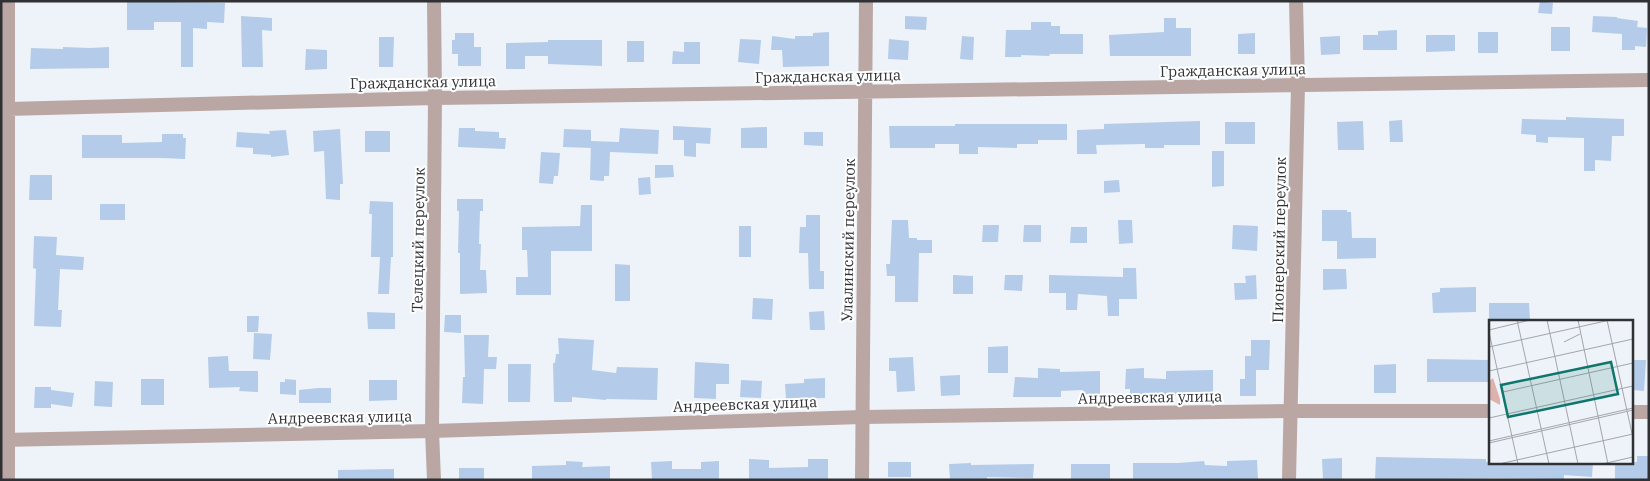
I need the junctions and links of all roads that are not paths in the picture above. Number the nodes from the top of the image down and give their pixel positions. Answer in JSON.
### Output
{"nodes":[{"id":1,"x":8,"y":1,"type":"edge"},
{"id":2,"x":434,"y":1,"type":"edge"},
{"id":3,"x":866,"y":1,"type":"edge"},
{"id":4,"x":1296,"y":1,"type":"edge"},
{"id":5,"x":1649,"y":80,"type":"edge"},
{"id":6,"x":1298,"y":85,"type":"junction"},
{"id":7,"x":867,"y":91,"type":"junction"},
{"id":8,"x":435,"y":98,"type":"junction"},
{"id":9,"x":8,"y":109,"type":"junction"},
{"id":10,"x":1291,"y":411,"type":"junction"},
{"id":11,"x":1489,"y":411,"type":"edge"},
{"id":12,"x":1632,"y":412,"type":"edge"},
{"id":13,"x":1649,"y":412,"type":"edge"},
{"id":14,"x":862,"y":417,"type":"junction"},
{"id":15,"x":432,"y":431,"type":"junction"},
{"id":16,"x":5,"y":440,"type":"edge"},
{"id":17,"x":8,"y":480,"type":"edge"},
{"id":18,"x":434,"y":480,"type":"edge"},
{"id":19,"x":862,"y":480,"type":"edge"},
{"id":20,"x":1289,"y":480,"type":"edge"}],
"edges":[{"from":1,"to":9,"type":"street"},
{"from":2,"to":8,"type":"street","name":"Телецкий переулок"},
{"from":3,"to":7,"type":"street","name":"Улалинский переулок"},
{"from":4,"to":6,"type":"street","name":"Пионерский переулок"},
{"from":5,"to":6,"type":"street","name":"Гражданская улица"},
{"from":6,"to":7,"type":"street","name":"Гражданская улица"},
{"from":6,"to":10,"type":"street","name":"Пионерский переулок"},
{"from":7,"to":8,"type":"street","name":"Гражданская улица"},
{"from":7,"to":14,"type":"street","name":"Улалинский переулок"},
{"from":8,"to":9,"type":"street","name":"Гражданская улица"},
{"from":8,"to":15,"type":"street","name":"Телецкий переулок"},
{"from":9,"to":16,"type":"street"},
{"from":10,"to":11,"type":"street","name":"Андреевская улица"},
{"from":10,"to":14,"type":"street","name":"Андреевская улица"},
{"from":10,"to":20,"type":"street","name":"Пионерский переулок"},
{"from":12,"to":13,"type":"street"},
{"from":14,"to":15,"type":"street","name":"Андреевская улица"},
{"from":14,"to":19,"type":"street","name":"Улалинский переулок"},
{"from":15,"to":16,"type":"street","name":"Андреевская улица"},
{"from":15,"to":18,"type":"street","name":"Телецкий переулок"},
{"from":16,"to":17,"type":"street"}]}
